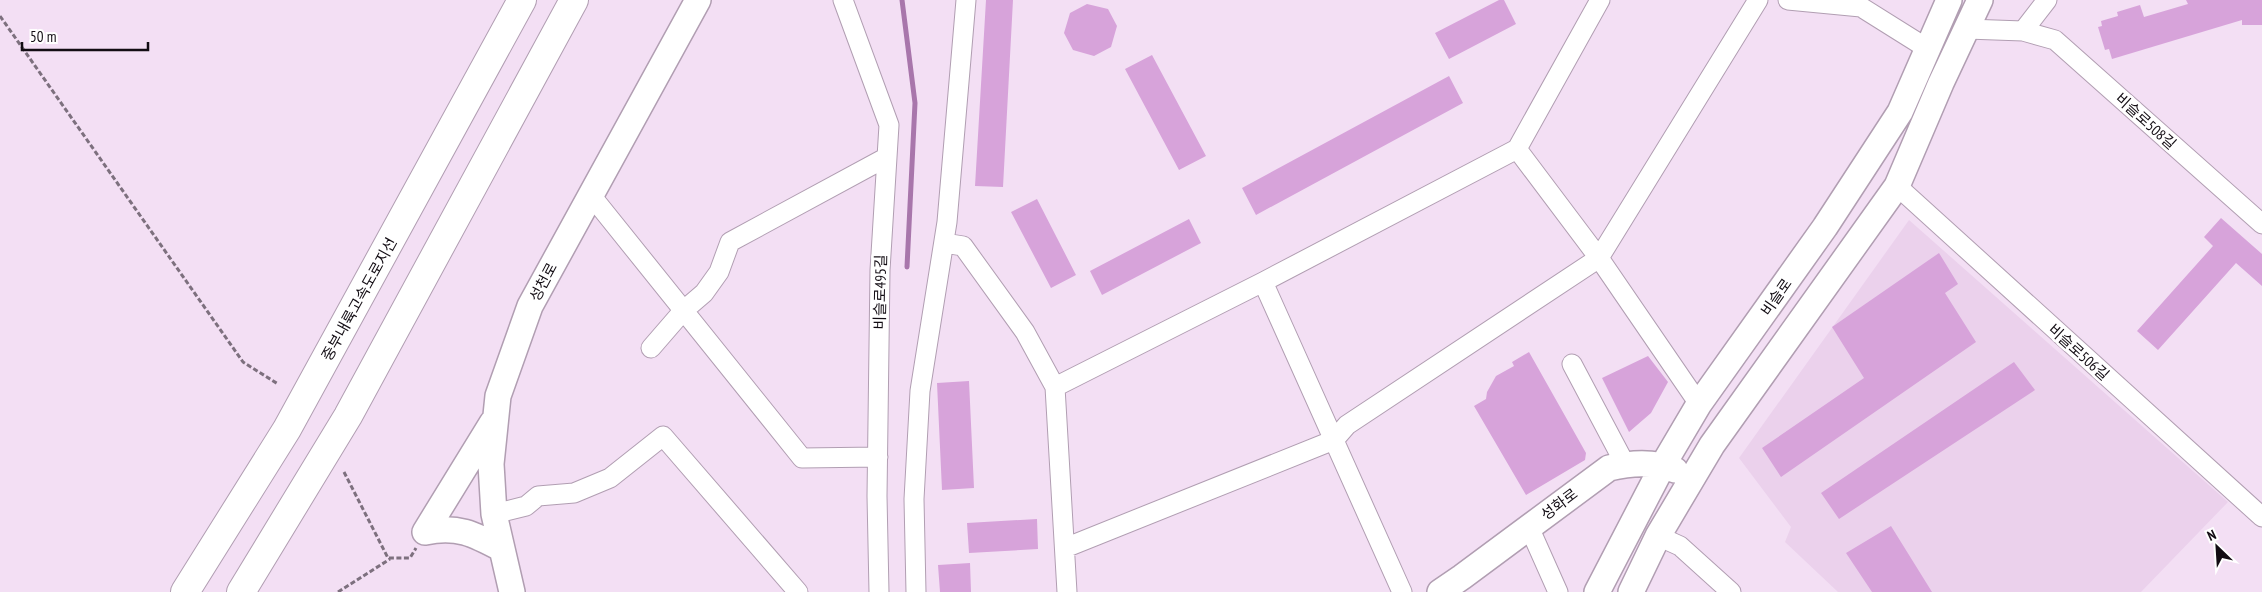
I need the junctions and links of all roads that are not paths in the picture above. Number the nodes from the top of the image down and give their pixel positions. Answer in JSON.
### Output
{"nodes":[{"id":1,"x":522,"y":0,"type":"edge"},
{"id":2,"x":574,"y":0,"type":"edge"},
{"id":3,"x":698,"y":0,"type":"edge"},
{"id":4,"x":843,"y":0,"type":"edge"},
{"id":5,"x":966,"y":0,"type":"edge"},
{"id":6,"x":1600,"y":0,"type":"edge"},
{"id":7,"x":1758,"y":0,"type":"edge"},
{"id":8,"x":1788,"y":0,"type":"edge"},
{"id":9,"x":2047,"y":0,"type":"edge"},
{"id":10,"x":1947,"y":5,"type":"edge"},
{"id":11,"x":1974,"y":15,"type":"edge"},
{"id":12,"x":2023,"y":31,"type":"junction"},
{"id":13,"x":1928,"y":49,"type":"junction"},
{"id":14,"x":1516,"y":149,"type":"junction"},
{"id":15,"x":887,"y":157,"type":"junction"},
{"id":16,"x":1897,"y":186,"type":"junction"},
{"id":17,"x":590,"y":194,"type":"junction"},
{"id":18,"x":2262,"y":224,"type":"edge"},
{"id":19,"x":944,"y":243,"type":"junction"},
{"id":20,"x":1598,"y":258,"type":"junction"},
{"id":21,"x":1263,"y":282,"type":"junction"},
{"id":22,"x":683,"y":311,"type":"junction"},
{"id":23,"x":651,"y":348,"type":"dead end"},
{"id":24,"x":1736,"y":354,"type":"junction"},
{"id":25,"x":1572,"y":364,"type":"dead end"},
{"id":26,"x":1055,"y":387,"type":"junction"},
{"id":27,"x":1699,"y":404,"type":"junction"},
{"id":28,"x":1736,"y":411,"type":"junction"},
{"id":29,"x":494,"y":419,"type":"junction"},
{"id":30,"x":1334,"y":440,"type":"junction"},
{"id":31,"x":878,"y":456,"type":"junction"},
{"id":32,"x":1625,"y":464,"type":"junction"},
{"id":33,"x":1663,"y":465,"type":"junction"},
{"id":34,"x":1692,"y":478,"type":"junction"},
{"id":35,"x":494,"y":514,"type":"junction"},
{"id":36,"x":2262,"y":517,"type":"edge"},
{"id":37,"x":1529,"y":527,"type":"junction"},
{"id":38,"x":1658,"y":536,"type":"junction"},
{"id":39,"x":1065,"y":548,"type":"junction"},
{"id":40,"x":502,"y":549,"type":"junction"},
{"id":41,"x":1612,"y":563,"type":"junction"},
{"id":42,"x":1635,"y":584,"type":"edge"},
{"id":43,"x":185,"y":592,"type":"edge"},
{"id":44,"x":241,"y":592,"type":"edge"},
{"id":45,"x":512,"y":592,"type":"edge"},
{"id":46,"x":798,"y":592,"type":"edge"},
{"id":47,"x":879,"y":592,"type":"edge"},
{"id":48,"x":916,"y":592,"type":"edge"},
{"id":49,"x":1067,"y":592,"type":"edge"},
{"id":50,"x":1402,"y":592,"type":"edge"},
{"id":51,"x":1440,"y":592,"type":"edge"},
{"id":52,"x":1558,"y":592,"type":"edge"},
{"id":53,"x":1597,"y":592,"type":"edge"},
{"id":54,"x":1731,"y":592,"type":"edge"}],
"edges":[{"from":1,"to":43,"type":"highway","name":"중부내륙고속도로지선"},
{"from":2,"to":44,"type":"highway"},
{"from":3,"to":17,"type":"main road","name":"성천로"},
{"from":4,"to":15,"type":"street","name":"비슬로495길"},
{"from":5,"to":19,"type":"street"},
{"from":6,"to":14,"type":"street"},
{"from":7,"to":20,"type":"street"},
{"from":8,"to":13,"type":"street"},
{"from":9,"to":12,"type":"street"},
{"from":10,"to":13,"type":"main road","name":"비슬로"},
{"from":11,"to":12,"type":"street","name":"비슬로508길"},
{"from":11,"to":16,"type":"main road"},
{"from":12,"to":18,"type":"street","name":"비슬로508길"},
{"from":13,"to":24,"type":"main road","name":"비슬로"},
{"from":14,"to":20,"type":"street"},
{"from":14,"to":21,"type":"street"},
{"from":15,"to":22,"type":"street"},
{"from":15,"to":31,"type":"street","name":"비슬로495길"},
{"from":16,"to":28,"type":"main road"},
{"from":16,"to":36,"type":"street","name":"비슬로506길"},
{"from":17,"to":22,"type":"street"},
{"from":17,"to":29,"type":"main road","name":"성천로"},
{"from":19,"to":26,"type":"street"},
{"from":19,"to":48,"type":"street"},
{"from":20,"to":27,"type":"street"},
{"from":20,"to":30,"type":"street"},
{"from":21,"to":26,"type":"street"},
{"from":21,"to":30,"type":"street"},
{"from":22,"to":23,"type":"street"},
{"from":22,"to":31,"type":"street"},
{"from":24,"to":27,"type":"main road","name":"비슬로"},
{"from":24,"to":28,"type":"main road"},
{"from":25,"to":32,"type":"street"},
{"from":26,"to":39,"type":"street"},
{"from":27,"to":33,"type":"main road","name":"비슬로"},
{"from":28,"to":34,"type":"main road"},
{"from":29,"to":35,"type":"main road","name":"성천로"},
{"from":29,"to":40,"type":"main road"},
{"from":30,"to":39,"type":"street"},
{"from":30,"to":50,"type":"street"},
{"from":31,"to":47,"type":"street","name":"비슬로495길"},
{"from":32,"to":33,"type":"main road","name":"성화로"},
{"from":32,"to":37,"type":"main road","name":"성화로"},
{"from":33,"to":34,"type":"main road","name":"성화로"},
{"from":33,"to":41,"type":"main road","name":"비슬로"},
{"from":34,"to":38,"type":"main road"},
{"from":35,"to":40,"type":"main road","name":"성천로"},
{"from":35,"to":46,"type":"street"},
{"from":37,"to":51,"type":"main road","name":"성화로"},
{"from":37,"to":52,"type":"street"},
{"from":38,"to":42,"type":"main road"},
{"from":38,"to":54,"type":"street"},
{"from":39,"to":49,"type":"street"},
{"from":40,"to":45,"type":"main road","name":"성천로"},
{"from":41,"to":42,"type":"main road"},
{"from":41,"to":53,"type":"main road","name":"비슬로"}]}
